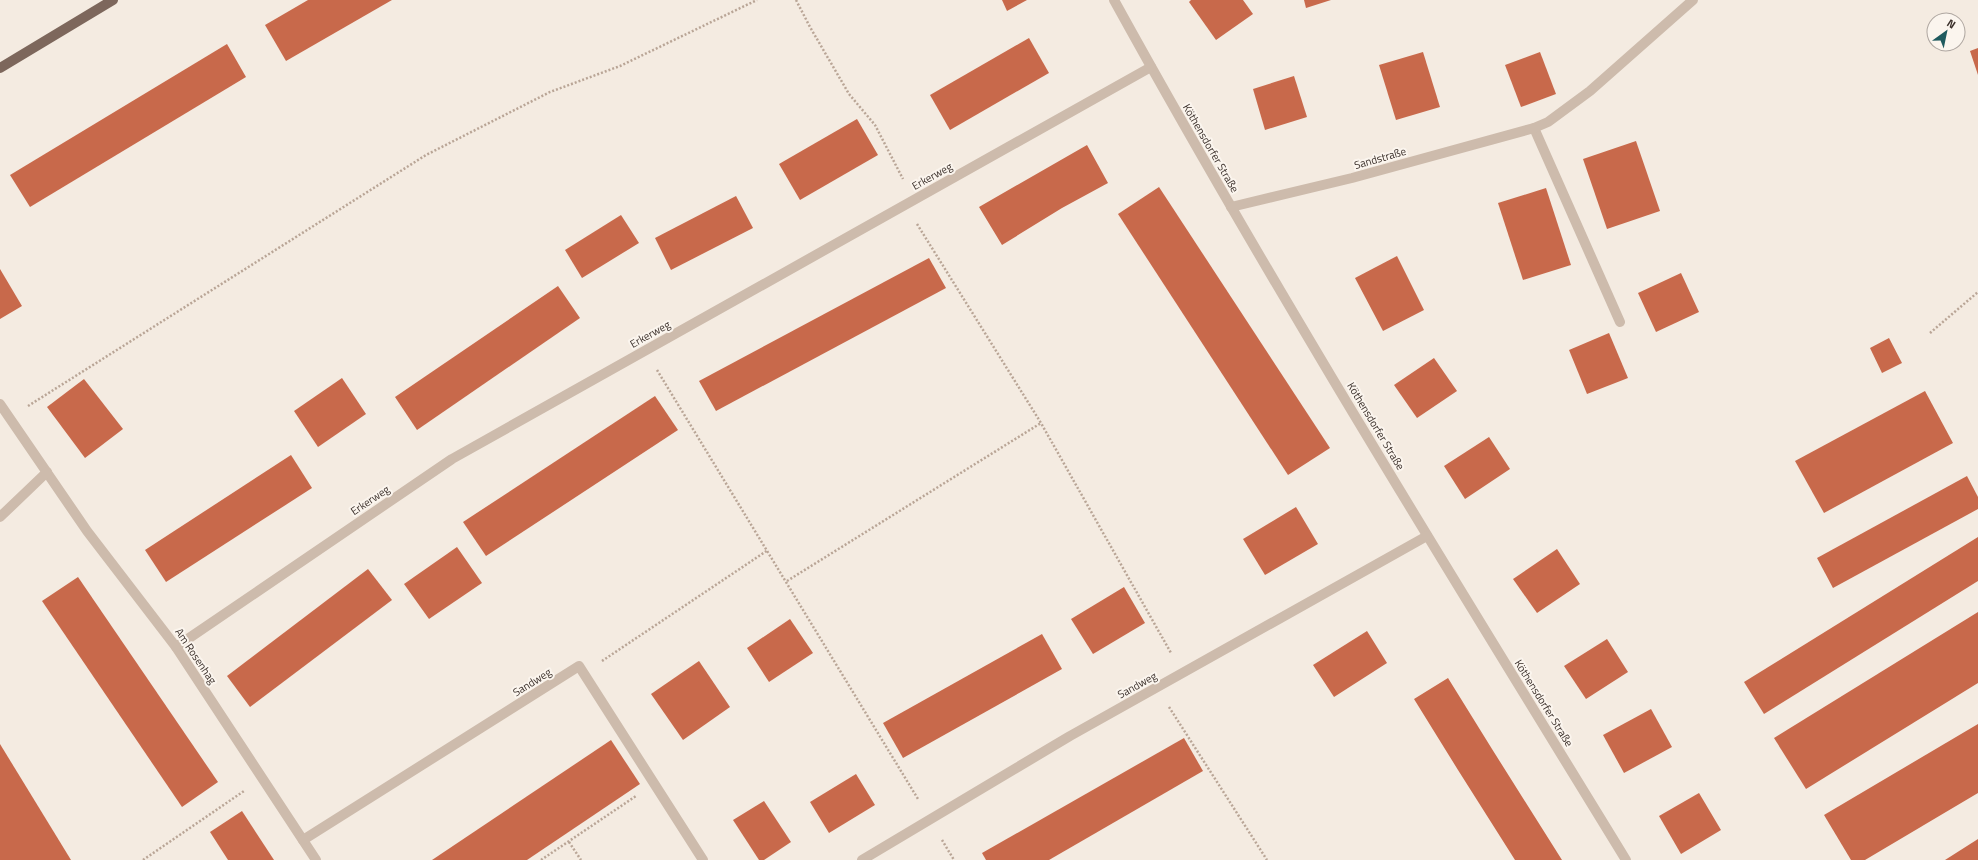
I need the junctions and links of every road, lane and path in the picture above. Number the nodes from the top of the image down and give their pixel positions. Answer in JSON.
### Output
{"nodes":[{"id":1,"x":113,"y":0,"type":"edge"},
{"id":2,"x":757,"y":0,"type":"edge"},
{"id":3,"x":796,"y":0,"type":"edge"},
{"id":4,"x":1114,"y":0,"type":"edge"},
{"id":5,"x":1693,"y":0,"type":"edge"},
{"id":6,"x":1151,"y":67,"type":"junction"},
{"id":7,"x":0,"y":68,"type":"edge"},
{"id":8,"x":1534,"y":128,"type":"junction"},
{"id":9,"x":910,"y":202,"type":"junction"},
{"id":10,"x":1231,"y":207,"type":"junction"},
{"id":11,"x":1978,"y":292,"type":"edge"},
{"id":12,"x":1620,"y":322,"type":"dead end"},
{"id":13,"x":1930,"y":333,"type":"dead end"},
{"id":14,"x":645,"y":350,"type":"junction"},
{"id":15,"x":0,"y":404,"type":"edge"},
{"id":16,"x":9,"y":418,"type":"junction"},
{"id":17,"x":1041,"y":423,"type":"junction"},
{"id":18,"x":47,"y":472,"type":"junction"},
{"id":19,"x":0,"y":517,"type":"edge"},
{"id":20,"x":1427,"y":536,"type":"junction"},
{"id":21,"x":768,"y":550,"type":"junction"},
{"id":22,"x":787,"y":581,"type":"junction"},
{"id":23,"x":176,"y":647,"type":"junction"},
{"id":24,"x":606,"y":658,"type":"dead end"},
{"id":25,"x":1183,"y":674,"type":"junction"},
{"id":26,"x":1157,"y":688,"type":"junction"},
{"id":27,"x":262,"y":779,"type":"junction"},
{"id":28,"x":654,"y":784,"type":"junction"},
{"id":29,"x":930,"y":819,"type":"junction"},
{"id":30,"x":303,"y":840,"type":"junction"},
{"id":31,"x":569,"y":842,"type":"junction"},
{"id":32,"x":143,"y":860,"type":"edge"},
{"id":33,"x":316,"y":860,"type":"edge"},
{"id":34,"x":541,"y":860,"type":"edge"},
{"id":35,"x":581,"y":860,"type":"edge"},
{"id":36,"x":703,"y":860,"type":"edge"},
{"id":37,"x":862,"y":860,"type":"edge"},
{"id":38,"x":1267,"y":860,"type":"edge"},
{"id":39,"x":1626,"y":860,"type":"edge"}],
"edges":[{"from":1,"to":7,"type":"main road"},
{"from":2,"to":16,"type":"path"},
{"from":3,"to":9,"type":"path"},
{"from":4,"to":6,"type":"street","name":"Köthensdorfer Straße"},
{"from":5,"to":8,"type":"street","name":"Sandstraße"},
{"from":6,"to":9,"type":"street","name":"Erkerweg"},
{"from":6,"to":10,"type":"street","name":"Köthensdorfer Straße"},
{"from":8,"to":10,"type":"street","name":"Sandstraße"},
{"from":8,"to":12,"type":"street"},
{"from":9,"to":14,"type":"street","name":"Erkerweg"},
{"from":9,"to":17,"type":"path"},
{"from":10,"to":20,"type":"street","name":"Köthensdorfer Straße"},
{"from":11,"to":13,"type":"path"},
{"from":14,"to":21,"type":"path"},
{"from":14,"to":23,"type":"street","name":"Erkerweg"},
{"from":15,"to":16,"type":"street","name":"Am Rosenhag"},
{"from":16,"to":18,"type":"street","name":"Am Rosenhag"},
{"from":17,"to":22,"type":"path"},
{"from":17,"to":25,"type":"path"},
{"from":18,"to":19,"type":"street"},
{"from":18,"to":23,"type":"street","name":"Am Rosenhag"},
{"from":20,"to":25,"type":"street","name":"Sandweg"},
{"from":20,"to":39,"type":"street","name":"Köthensdorfer Straße"},
{"from":21,"to":22,"type":"path"},
{"from":21,"to":24,"type":"path"},
{"from":22,"to":29,"type":"path"},
{"from":23,"to":27,"type":"street","name":"Am Rosenhag"},
{"from":25,"to":26,"type":"street","name":"Sandweg"},
{"from":26,"to":29,"type":"street","name":"Sandweg"},
{"from":26,"to":38,"type":"path"},
{"from":27,"to":30,"type":"street","name":"Am Rosenhag"},
{"from":27,"to":32,"type":"path"},
{"from":28,"to":30,"type":"street","name":"Sandweg"},
{"from":28,"to":31,"type":"path"},
{"from":28,"to":36,"type":"street","name":"Sandweg"},
{"from":29,"to":37,"type":"street","name":"Sandweg"},
{"from":30,"to":33,"type":"street","name":"Am Rosenhag"},
{"from":31,"to":34,"type":"path"},
{"from":31,"to":35,"type":"path"}]}
